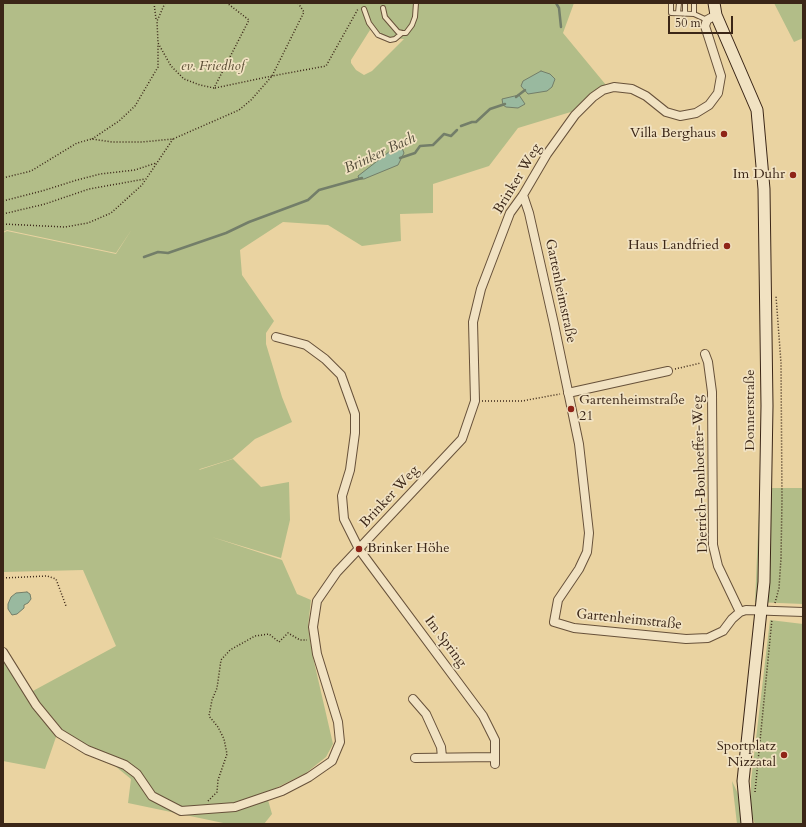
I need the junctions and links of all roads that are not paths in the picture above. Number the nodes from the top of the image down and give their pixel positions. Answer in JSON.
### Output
{"nodes":[{"id":1,"x":416,"y":3,"type":"edge"},
{"id":2,"x":671,"y":3,"type":"edge"},
{"id":3,"x":678,"y":3,"type":"edge"},
{"id":4,"x":685,"y":3,"type":"edge"},
{"id":5,"x":694,"y":3,"type":"edge"},
{"id":6,"x":714,"y":3,"type":"edge"},
{"id":7,"x":382,"y":8,"type":"dead end"},
{"id":8,"x":364,"y":9,"type":"dead end"},
{"id":9,"x":678,"y":14,"type":"junction"},
{"id":10,"x":685,"y":14,"type":"junction"},
{"id":11,"x":694,"y":14,"type":"junction"},
{"id":12,"x":711,"y":17,"type":"junction"},
{"id":13,"x":402,"y":33,"type":"junction"},
{"id":14,"x":523,"y":195,"type":"junction"},
{"id":15,"x":276,"y":337,"type":"dead end"},
{"id":16,"x":707,"y":358,"type":"road end"},
{"id":17,"x":668,"y":371,"type":"road end"},
{"id":18,"x":568,"y":393,"type":"junction"},
{"id":19,"x":359,"y":549,"type":"junction"},
{"id":20,"x":767,"y":610,"type":"junction"},
{"id":21,"x":740,"y":612,"type":"junction"},
{"id":22,"x":803,"y":612,"type":"edge"},
{"id":23,"x":3,"y":652,"type":"edge"},
{"id":24,"x":413,"y":698,"type":"dead end"},
{"id":25,"x":415,"y":758,"type":"dead end"},
{"id":26,"x":442,"y":758,"type":"junction"},
{"id":27,"x":747,"y":824,"type":"edge"}],
"edges":[{"from":1,"to":13,"type":"lane"},
{"from":2,"to":9,"type":"lane"},
{"from":3,"to":9,"type":"lane"},
{"from":4,"to":10,"type":"lane"},
{"from":5,"to":11,"type":"lane"},
{"from":6,"to":12,"type":"main road","name":"Donnerstraße"},
{"from":7,"to":13,"type":"lane"},
{"from":8,"to":13,"type":"lane"},
{"from":9,"to":10,"type":"lane"},
{"from":10,"to":11,"type":"lane"},
{"from":11,"to":12,"type":"lane"},
{"from":12,"to":14,"type":"street","name":"Brinker Weg"},
{"from":12,"to":20,"type":"main road","name":"Donnerstraße"},
{"from":14,"to":18,"type":"street","name":"Gartenheimstraße"},
{"from":14,"to":19,"type":"street","name":"Brinker Weg"},
{"from":15,"to":19,"type":"street"},
{"from":16,"to":21,"type":"street","name":"Dietrich-Bonhoeffer-Weg"},
{"from":17,"to":18,"type":"street"},
{"from":18,"to":21,"type":"street","name":"Gartenheimstraße"},
{"from":19,"to":23,"type":"street","name":"Brinker Weg"},
{"from":19,"to":26,"type":"street","name":"Im Spring"},
{"from":20,"to":21,"type":"street"},
{"from":20,"to":22,"type":"street"},
{"from":20,"to":27,"type":"main road","name":"Donnerstraße"},
{"from":24,"to":26,"type":"street"},
{"from":25,"to":26,"type":"street","name":"Im Spring"}]}
